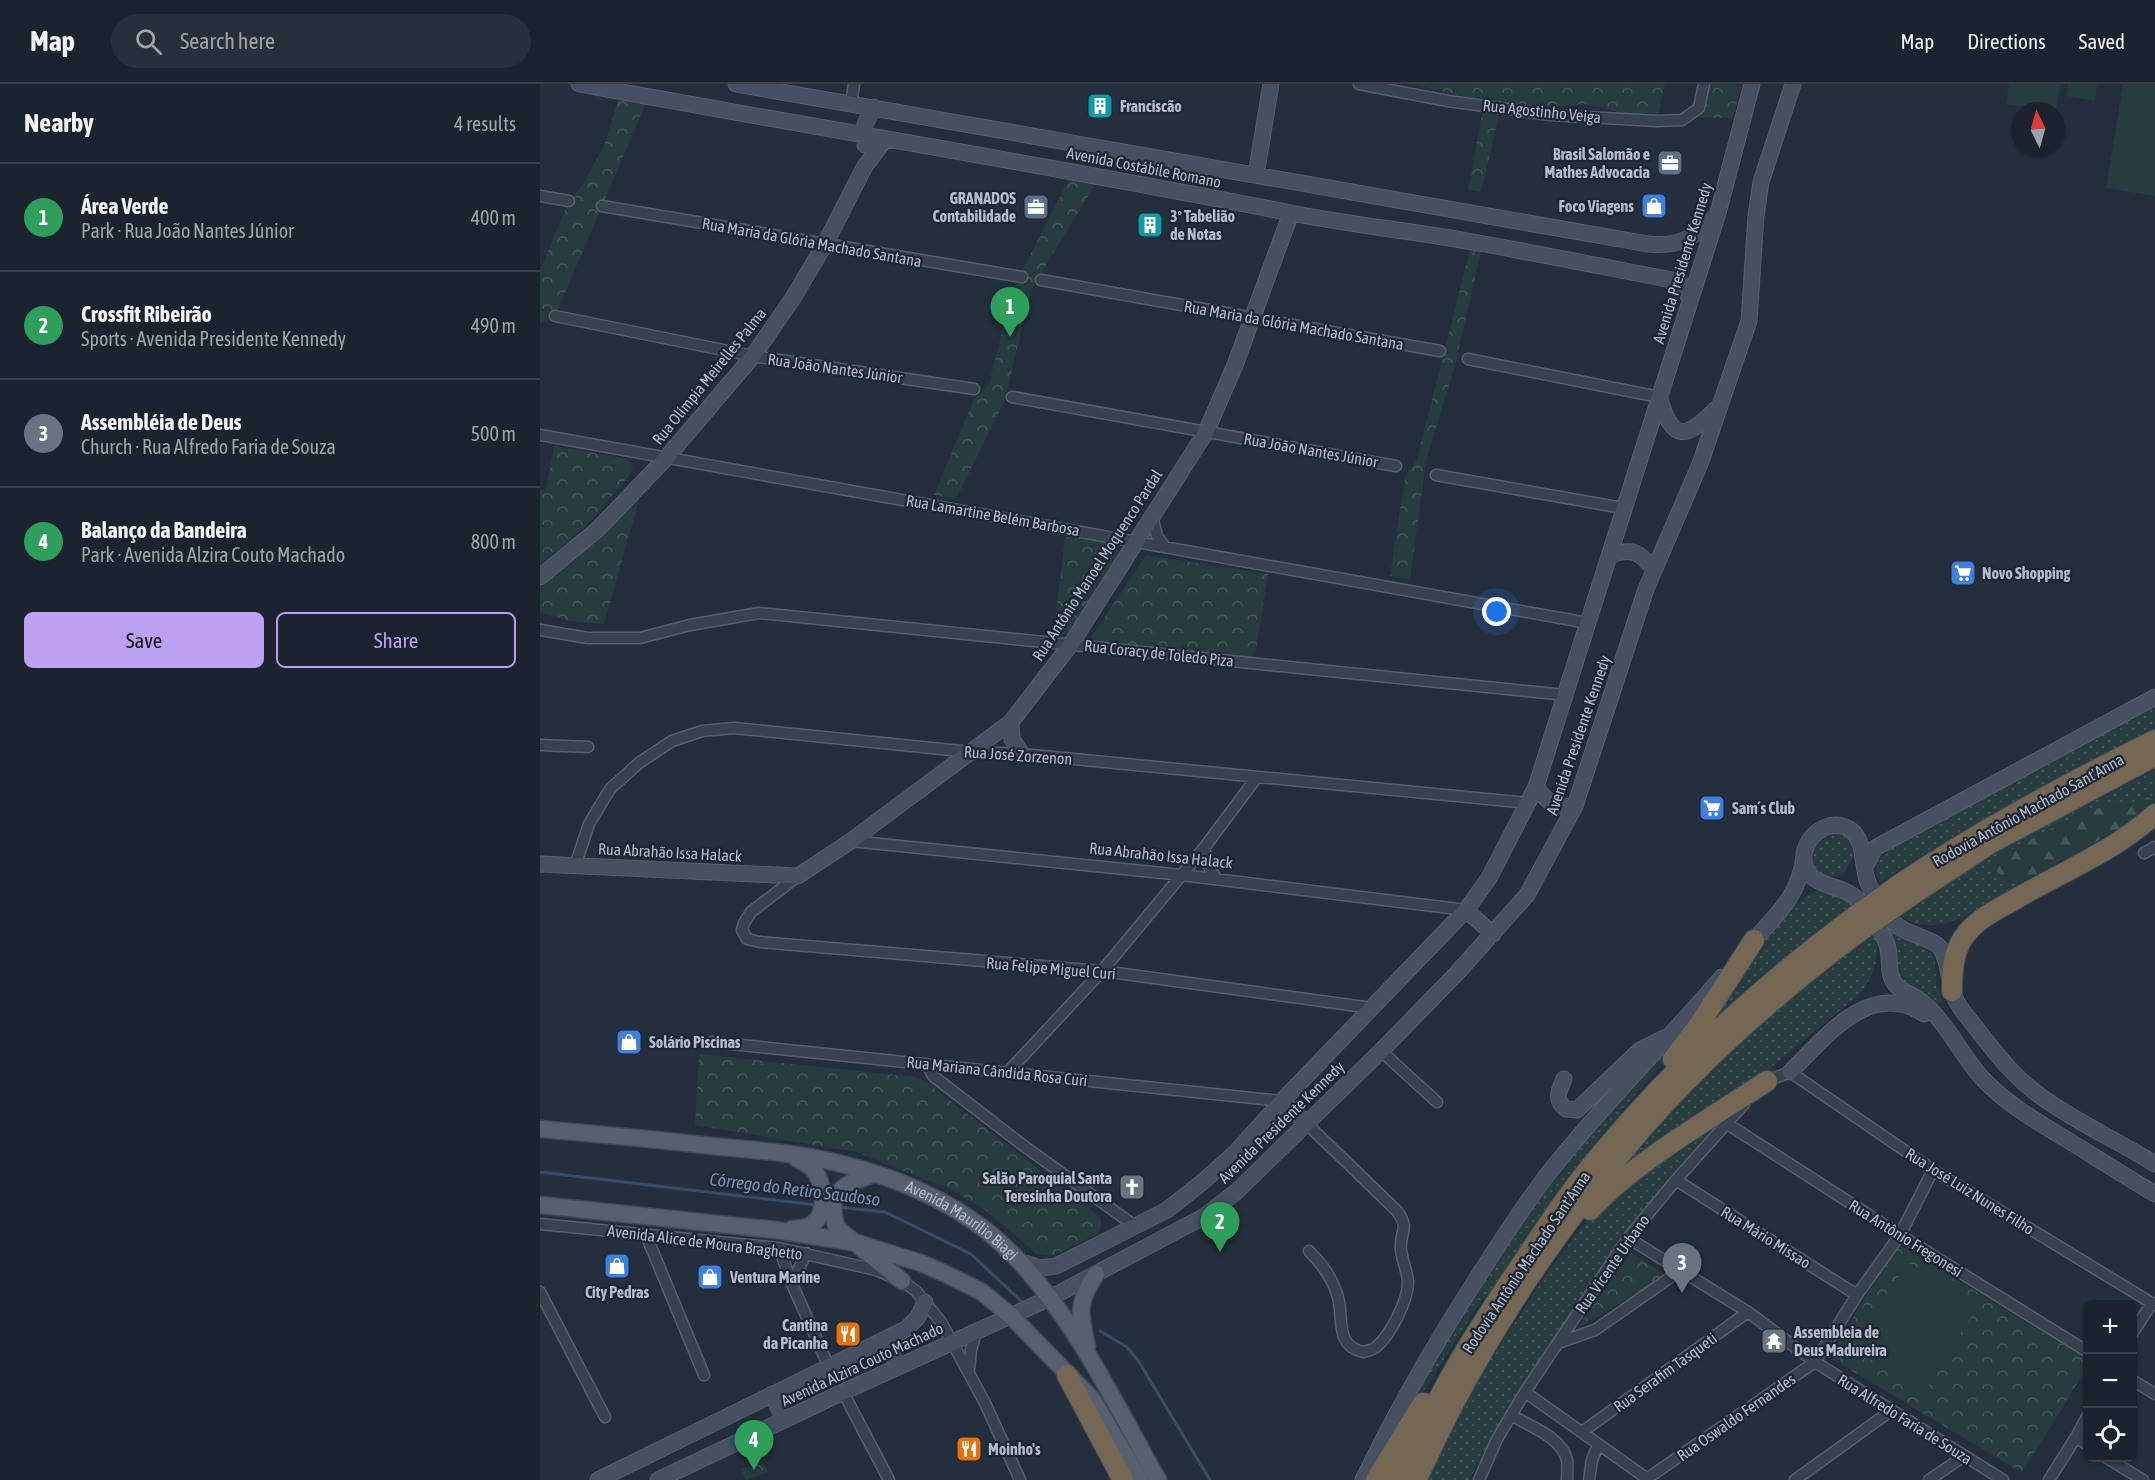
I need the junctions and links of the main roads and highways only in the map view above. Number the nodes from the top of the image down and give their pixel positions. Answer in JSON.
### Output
{"nodes":[{"id":1,"x":579,"y":84,"type":"edge"},
{"id":2,"x":736,"y":84,"type":"edge"},
{"id":3,"x":1271,"y":84,"type":"edge"},
{"id":4,"x":1752,"y":84,"type":"edge"},
{"id":5,"x":1793,"y":85,"type":"edge"},
{"id":6,"x":613,"y":87,"type":"edge"},
{"id":7,"x":874,"y":107,"type":"junction"},
{"id":8,"x":866,"y":136,"type":"junction"},
{"id":9,"x":885,"y":140,"type":"junction"},
{"id":10,"x":1092,"y":146,"type":"junction"},
{"id":11,"x":865,"y":166,"type":"junction"},
{"id":12,"x":1087,"y":174,"type":"junction"},
{"id":13,"x":1256,"y":176,"type":"junction"},
{"id":14,"x":1291,"y":213,"type":"junction"},
{"id":15,"x":1718,"y":213,"type":"junction"},
{"id":16,"x":1480,"y":215,"type":"junction"},
{"id":17,"x":1472,"y":242,"type":"junction"},
{"id":18,"x":1690,"y":302,"type":"junction"},
{"id":19,"x":1659,"y":397,"type":"junction"},
{"id":20,"x":1718,"y":407,"type":"junction"},
{"id":21,"x":1610,"y":555,"type":"junction"},
{"id":22,"x":1653,"y":568,"type":"junction"},
{"id":23,"x":540,"y":577,"type":"edge"},
{"id":24,"x":2155,"y":697,"type":"edge"},
{"id":25,"x":1011,"y":722,"type":"junction"},
{"id":26,"x":2155,"y":740,"type":"edge"},
{"id":27,"x":1022,"y":754,"type":"road end"},
{"id":28,"x":2155,"y":756,"type":"edge"},
{"id":29,"x":1536,"y":787,"type":"junction"},
{"id":30,"x":1575,"y":806,"type":"junction"},
{"id":31,"x":2155,"y":814,"type":"edge"},
{"id":32,"x":1914,"y":828,"type":"junction"},
{"id":33,"x":1852,"y":831,"type":"junction"},
{"id":34,"x":1805,"y":855,"type":"junction"},
{"id":35,"x":540,"y":864,"type":"edge"},
{"id":36,"x":1865,"y":867,"type":"junction"},
{"id":37,"x":798,"y":876,"type":"joint"},
{"id":38,"x":1906,"y":890,"type":"junction"},
{"id":39,"x":1466,"y":910,"type":"junction"},
{"id":40,"x":1857,"y":924,"type":"junction"},
{"id":41,"x":1493,"y":933,"type":"junction"},
{"id":42,"x":1754,"y":940,"type":"junction"},
{"id":43,"x":1952,"y":991,"type":"junction"},
{"id":44,"x":1944,"y":1027,"type":"junction"},
{"id":45,"x":1672,"y":1034,"type":"junction"},
{"id":46,"x":1790,"y":1072,"type":"road end"},
{"id":47,"x":1564,"y":1078,"type":"dead end"},
{"id":48,"x":1767,"y":1081,"type":"road end"},
{"id":49,"x":1282,"y":1101,"type":"junction"},
{"id":50,"x":1306,"y":1123,"type":"junction"},
{"id":51,"x":540,"y":1129,"type":"edge"},
{"id":52,"x":1237,"y":1151,"type":"junction"},
{"id":53,"x":2136,"y":1152,"type":"junction"},
{"id":54,"x":786,"y":1154,"type":"junction"},
{"id":55,"x":1595,"y":1161,"type":"junction"},
{"id":56,"x":2155,"y":1164,"type":"edge"},
{"id":57,"x":1256,"y":1172,"type":"junction"},
{"id":58,"x":874,"y":1174,"type":"junction"},
{"id":59,"x":2128,"y":1178,"type":"junction"},
{"id":60,"x":2155,"y":1194,"type":"edge"},
{"id":61,"x":540,"y":1205,"type":"edge"},
{"id":62,"x":826,"y":1217,"type":"junction"},
{"id":63,"x":776,"y":1230,"type":"junction"},
{"id":64,"x":857,"y":1243,"type":"junction"},
{"id":65,"x":1019,"y":1261,"type":"junction"},
{"id":66,"x":1096,"y":1274,"type":"junction"},
{"id":67,"x":902,"y":1281,"type":"road end"},
{"id":68,"x":1510,"y":1294,"type":"junction"},
{"id":69,"x":1050,"y":1298,"type":"junction"},
{"id":70,"x":925,"y":1302,"type":"road end"},
{"id":71,"x":1011,"y":1316,"type":"junction"},
{"id":72,"x":885,"y":1340,"type":"junction"},
{"id":73,"x":1091,"y":1362,"type":"junction"},
{"id":74,"x":898,"y":1366,"type":"junction"},
{"id":75,"x":1067,"y":1375,"type":"junction"},
{"id":76,"x":772,"y":1394,"type":"junction"},
{"id":77,"x":784,"y":1420,"type":"junction"},
{"id":78,"x":598,"y":1480,"type":"edge"},
{"id":79,"x":658,"y":1480,"type":"edge"},
{"id":80,"x":1123,"y":1480,"type":"edge"},
{"id":81,"x":1140,"y":1480,"type":"edge"},
{"id":82,"x":1158,"y":1480,"type":"edge"},
{"id":83,"x":1363,"y":1480,"type":"edge"},
{"id":84,"x":1376,"y":1480,"type":"edge"},
{"id":85,"x":1398,"y":1480,"type":"edge"},
{"id":86,"x":1416,"y":1480,"type":"edge"}],
"edges":[{"from":1,"to":6,"type":"main road","name":"Avenida Costábile Romano"},
{"from":2,"to":7,"type":"main road","name":"Avenida Costábile Romano"},
{"from":3,"to":13,"type":"main road"},
{"from":4,"to":15,"type":"main road","name":"Avenida Presidente Kennedy"},
{"from":5,"to":20,"type":"main road","name":"Avenida Presidente Kennedy"},
{"from":6,"to":8,"type":"main road","name":"Avenida Costábile Romano"},
{"from":7,"to":8,"type":"main road","name":"Rua Olímpia Meirelles Palma"},
{"from":7,"to":10,"type":"main road","name":"Avenida Costábile Romano"},
{"from":8,"to":9,"type":"main road","name":"Avenida Costábile Romano"},
{"from":8,"to":11,"type":"main road","name":"Rua Olímpia Meirelles Palma"},
{"from":9,"to":11,"type":"main road","name":"Rua Olímpia Meirelles Palma"},
{"from":9,"to":12,"type":"main road","name":"Avenida Costábile Romano"},
{"from":10,"to":12,"type":"main road"},
{"from":10,"to":13,"type":"main road","name":"Avenida Costábile Romano"},
{"from":11,"to":23,"type":"main road","name":"Rua Olímpia Meirelles Palma"},
{"from":12,"to":14,"type":"main road","name":"Avenida Costábile Romano"},
{"from":13,"to":16,"type":"main road","name":"Avenida Costábile Romano"},
{"from":14,"to":17,"type":"main road","name":"Avenida Costábile Romano"},
{"from":14,"to":25,"type":"main road","name":"Rua Antônio Manoel Moquenco Pardal"},
{"from":15,"to":16,"type":"main road","name":"Avenida Costábile Romano"},
{"from":15,"to":18,"type":"main road","name":"Avenida Presidente Kennedy"},
{"from":16,"to":17,"type":"main road"},
{"from":17,"to":18,"type":"main road","name":"Avenida Costábile Romano"},
{"from":18,"to":19,"type":"main road","name":"Avenida Presidente Kennedy"},
{"from":19,"to":20,"type":"main road"},
{"from":19,"to":21,"type":"main road","name":"Avenida Presidente Kennedy"},
{"from":20,"to":22,"type":"main road","name":"Avenida Presidente Kennedy"},
{"from":21,"to":22,"type":"main road"},
{"from":21,"to":29,"type":"main road","name":"Avenida Presidente Kennedy"},
{"from":22,"to":30,"type":"main road","name":"Avenida Presidente Kennedy"},
{"from":24,"to":32,"type":"main road"},
{"from":25,"to":27,"type":"main road"},
{"from":25,"to":37,"type":"main road","name":"Rua Antônio Manoel Moquenco Pardal"},
{"from":26,"to":38,"type":"highway","name":"Rodovia Antônio Machado Sant'Anna"},
{"from":28,"to":38,"type":"highway","name":"Rodovia Antônio Machado Sant'Anna"},
{"from":29,"to":30,"type":"main road"},
{"from":29,"to":39,"type":"main road","name":"Avenida Presidente Kennedy"},
{"from":30,"to":41,"type":"main road","name":"Avenida Presidente Kennedy"},
{"from":31,"to":43,"type":"highway"},
{"from":32,"to":33,"type":"main road"},
{"from":32,"to":36,"type":"main road"},
{"from":33,"to":34,"type":"main road"},
{"from":33,"to":36,"type":"main road"},
{"from":34,"to":42,"type":"main road"},
{"from":34,"to":44,"type":"main road"},
{"from":35,"to":37,"type":"main road","name":"Rua Abrahão Issa Halack"},
{"from":36,"to":43,"type":"main road"},
{"from":38,"to":40,"type":"highway","name":"Rodovia Antônio Machado Sant'Anna","bridge":true},
{"from":39,"to":41,"type":"main road"},
{"from":39,"to":49,"type":"main road","name":"Avenida Presidente Kennedy"},
{"from":40,"to":55,"type":"highway","name":"Rodovia Antônio Machado Sant'Anna"},
{"from":40,"to":68,"type":"highway","name":"Rodovia Antônio Machado Sant'Anna"},
{"from":41,"to":50,"type":"main road","name":"Avenida Presidente Kennedy"},
{"from":42,"to":45,"type":"main road"},
{"from":42,"to":55,"type":"highway"},
{"from":43,"to":53,"type":"main road"},
{"from":44,"to":46,"type":"main road"},
{"from":44,"to":59,"type":"main road"},
{"from":45,"to":47,"type":"main road"},
{"from":45,"to":83,"type":"main road"},
{"from":48,"to":68,"type":"highway"},
{"from":49,"to":50,"type":"main road"},
{"from":49,"to":52,"type":"main road","name":"Avenida Presidente Kennedy"},
{"from":50,"to":57,"type":"main road","name":"Avenida Presidente Kennedy"},
{"from":51,"to":54,"type":"main road","name":"Avenida Maurílio Biagi"},
{"from":52,"to":57,"type":"main road"},
{"from":52,"to":65,"type":"main road","name":"Avenida Presidente Kennedy"},
{"from":53,"to":56,"type":"main road"},
{"from":53,"to":59,"type":"main road"},
{"from":54,"to":58,"type":"main road","name":"Avenida Maurílio Biagi"},
{"from":54,"to":62,"type":"main road"},
{"from":55,"to":68,"type":"highway","name":"Rodovia Antônio Machado Sant'Anna"},
{"from":57,"to":66,"type":"main road","name":"Avenida Presidente Kennedy"},
{"from":58,"to":62,"type":"main road"},
{"from":58,"to":65,"type":"main road","name":"Avenida Maurílio Biagi"},
{"from":59,"to":60,"type":"main road"},
{"from":61,"to":63,"type":"main road"},
{"from":62,"to":63,"type":"main road"},
{"from":62,"to":64,"type":"main road"},
{"from":63,"to":64,"type":"main road"},
{"from":64,"to":67,"type":"main road"},
{"from":64,"to":71,"type":"main road"},
{"from":65,"to":69,"type":"main road","name":"Avenida Maurílio Biagi"},
{"from":66,"to":69,"type":"main road","name":"Avenida Presidente Kennedy"},
{"from":66,"to":73,"type":"main road"},
{"from":68,"to":84,"type":"highway"},
{"from":68,"to":85,"type":"highway","name":"Rodovia Antônio Machado Sant'Anna"},
{"from":68,"to":86,"type":"highway","name":"Rodovia Antônio Machado Sant'Anna"},
{"from":69,"to":71,"type":"main road","name":"Avenida Alzira Couto Machado"},
{"from":69,"to":73,"type":"main road","name":"Avenida Maurílio Biagi"},
{"from":70,"to":72,"type":"main road","name":"Avenida Alzira Couto Machado"},
{"from":71,"to":74,"type":"main road","name":"Avenida Alzira Couto Machado"},
{"from":71,"to":75,"type":"main road"},
{"from":72,"to":74,"type":"main road"},
{"from":72,"to":76,"type":"main road","name":"Avenida Alzira Couto Machado"},
{"from":73,"to":82,"type":"main road","name":"Avenida Maurílio Biagi"},
{"from":74,"to":77,"type":"main road","name":"Avenida Alzira Couto Machado"},
{"from":75,"to":80,"type":"highway"},
{"from":75,"to":81,"type":"main road"},
{"from":76,"to":77,"type":"main road"},
{"from":76,"to":78,"type":"main road","name":"Avenida Alzira Couto Machado"},
{"from":77,"to":79,"type":"main road","name":"Avenida Alzira Couto Machado"}]}
